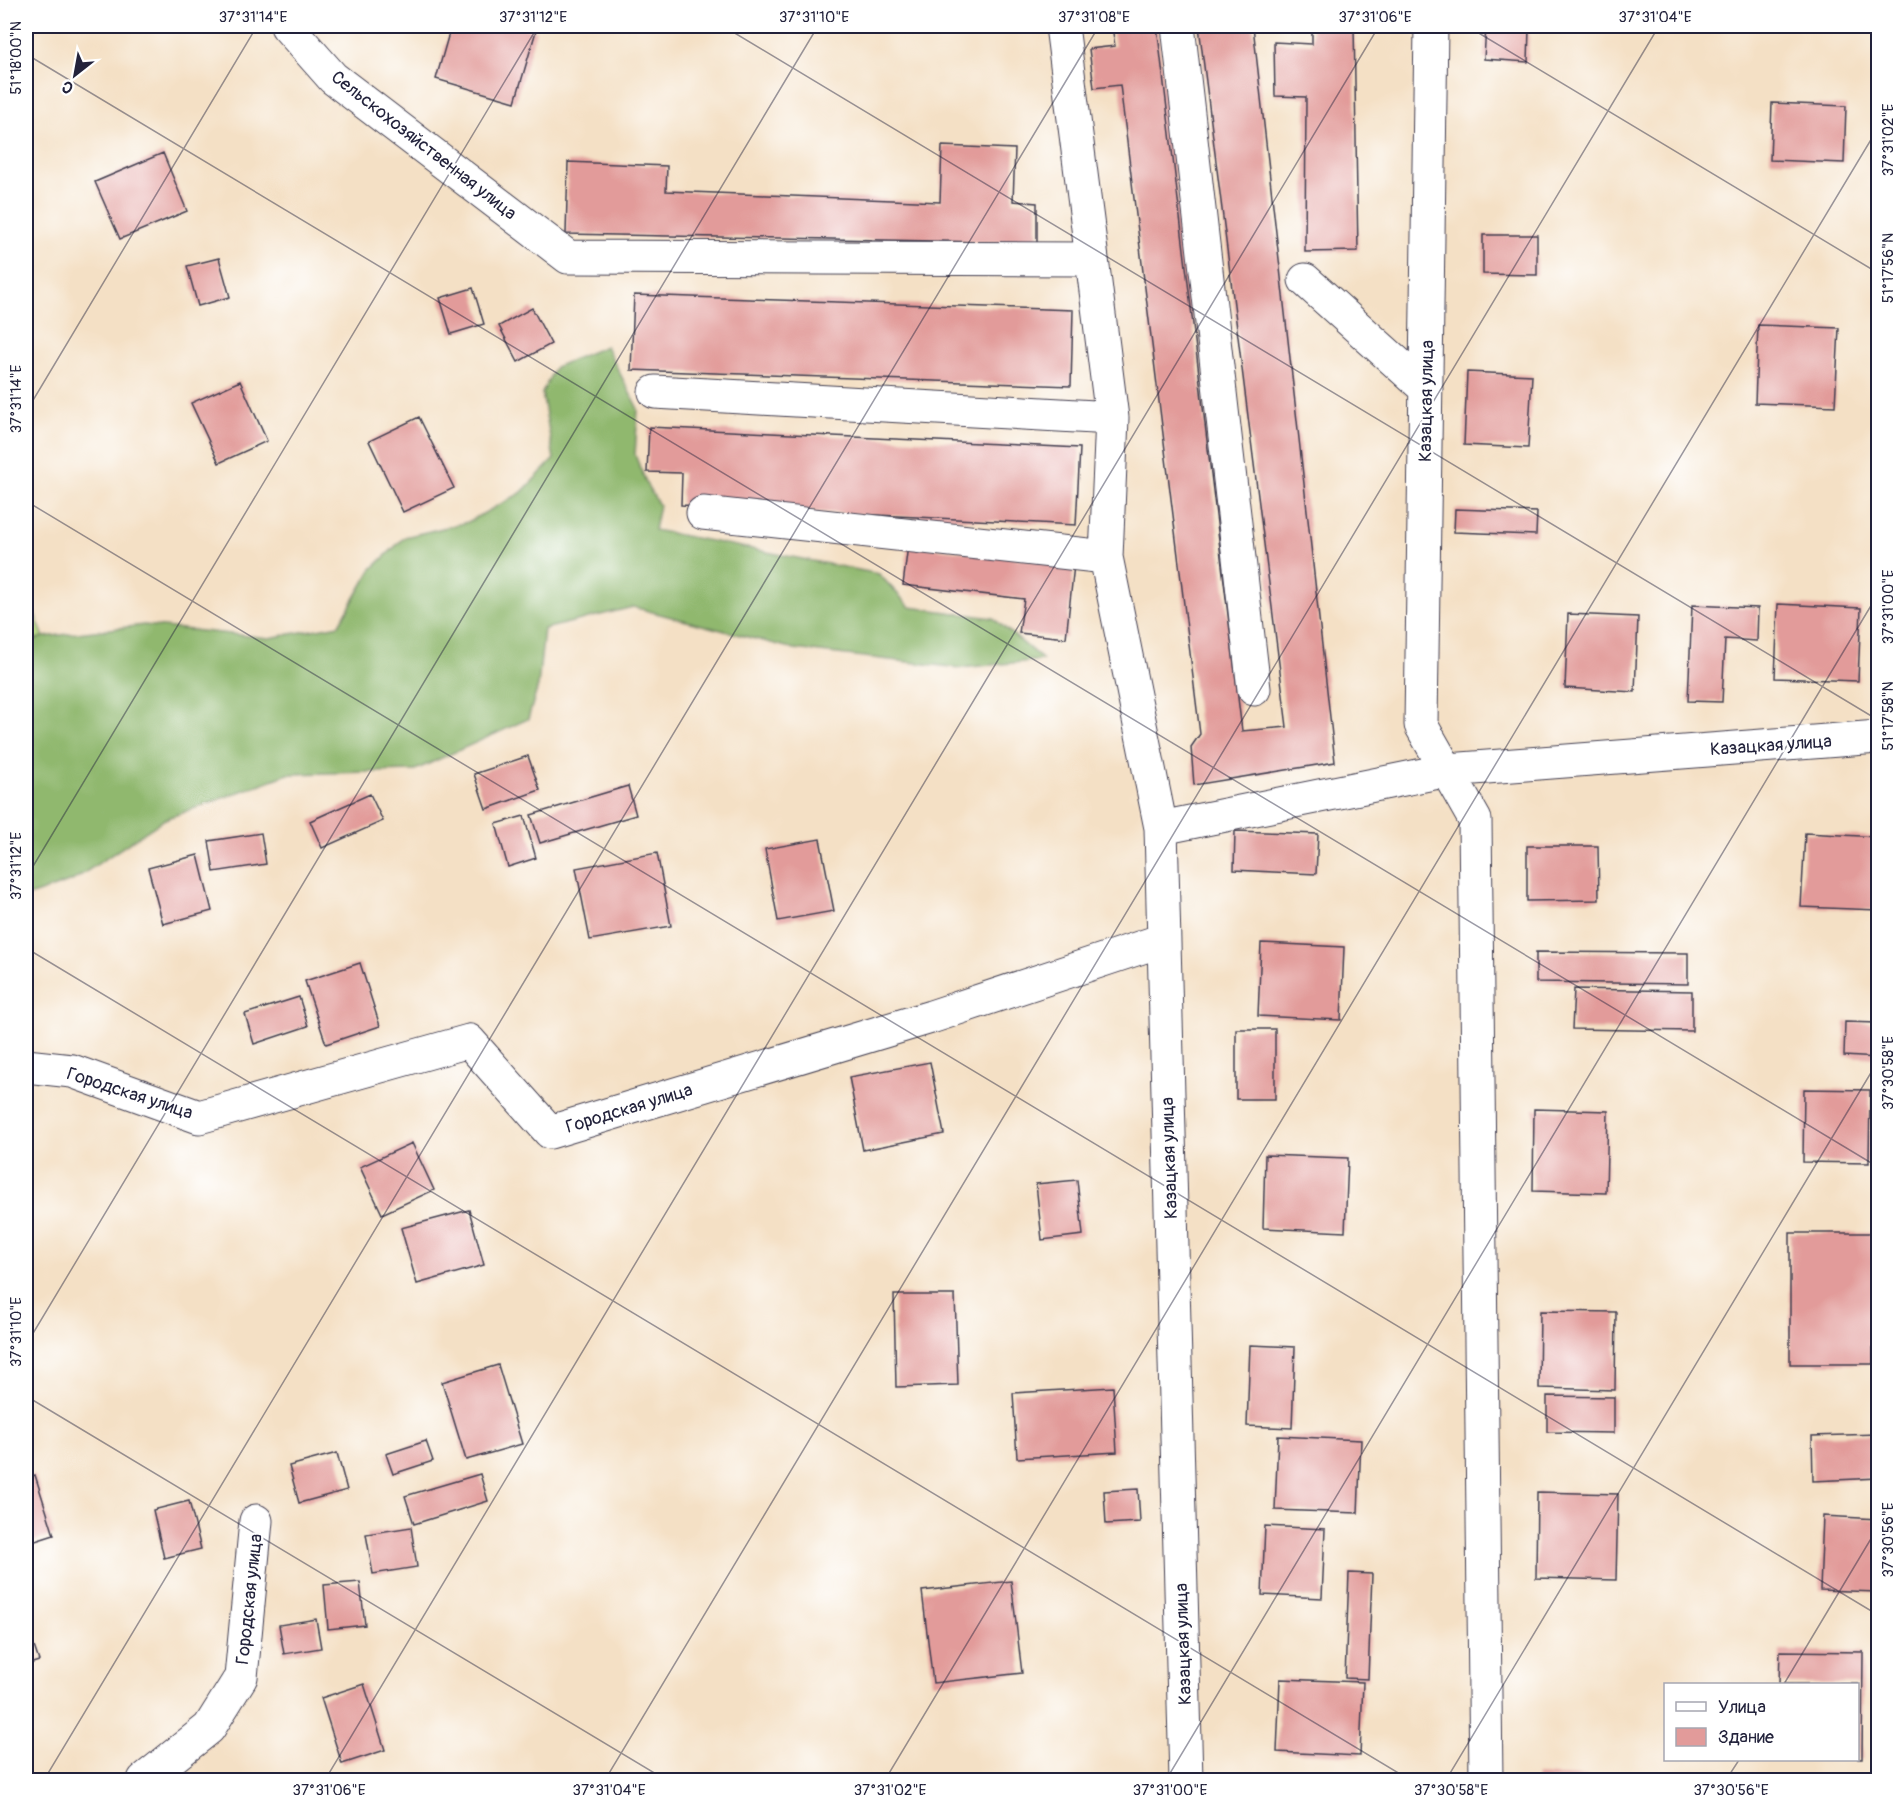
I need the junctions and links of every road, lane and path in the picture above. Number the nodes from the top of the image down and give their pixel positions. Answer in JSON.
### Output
{"nodes":[{"id":1,"x":287,"y":26,"type":"edge"},
{"id":2,"x":1062,"y":26,"type":"edge"},
{"id":3,"x":1178,"y":26,"type":"edge"},
{"id":4,"x":1431,"y":26,"type":"edge"},
{"id":5,"x":1092,"y":259,"type":"junction"},
{"id":6,"x":1305,"y":280,"type":"dead end"},
{"id":7,"x":1426,"y":389,"type":"junction"},
{"id":8,"x":655,"y":392,"type":"dead end"},
{"id":9,"x":1112,"y":418,"type":"junction"},
{"id":10,"x":703,"y":513,"type":"dead end"},
{"id":11,"x":1106,"y":557,"type":"junction"},
{"id":12,"x":1254,"y":689,"type":"dead end"},
{"id":13,"x":1878,"y":737,"type":"edge"},
{"id":14,"x":1448,"y":770,"type":"junction"},
{"id":15,"x":1161,"y":828,"type":"junction"},
{"id":16,"x":1163,"y":940,"type":"junction"},
{"id":17,"x":26,"y":1066,"type":"edge"},
{"id":18,"x":256,"y":1521,"type":"dead end"},
{"id":19,"x":144,"y":1780,"type":"edge"},
{"id":20,"x":1186,"y":1780,"type":"edge"},
{"id":21,"x":1486,"y":1780,"type":"edge"}],
"edges":[{"from":1,"to":5,"type":"street","name":"Сельскохозяйственная улица"},
{"from":2,"to":5,"type":"street"},
{"from":3,"to":12,"type":"street"},
{"from":4,"to":7,"type":"street","name":"Казацкая улица"},
{"from":5,"to":9,"type":"street"},
{"from":6,"to":7,"type":"street"},
{"from":7,"to":14,"type":"street","name":"Казацкая улица"},
{"from":8,"to":9,"type":"street"},
{"from":9,"to":11,"type":"street"},
{"from":10,"to":11,"type":"street"},
{"from":11,"to":15,"type":"street"},
{"from":13,"to":14,"type":"street","name":"Казацкая улица"},
{"from":14,"to":15,"type":"street","name":"Казацкая улица"},
{"from":14,"to":21,"type":"street","name":"Казацкая улица"},
{"from":15,"to":16,"type":"street","name":"Казацкая улица"},
{"from":16,"to":17,"type":"street","name":"Городская улица"},
{"from":16,"to":20,"type":"street","name":"Казацкая улица"},
{"from":18,"to":19,"type":"street","name":"Городская улица"}]}
